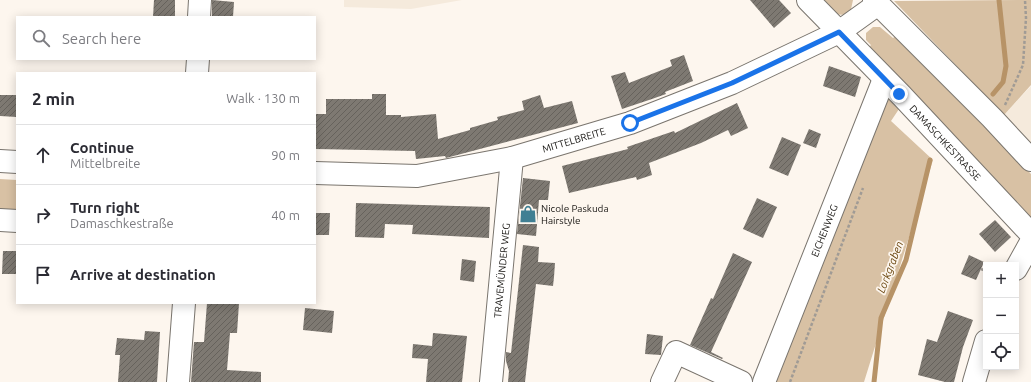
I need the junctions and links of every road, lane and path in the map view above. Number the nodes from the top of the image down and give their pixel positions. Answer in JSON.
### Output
{"nodes":[{"id":1,"x":200,"y":0,"type":"edge"},
{"id":2,"x":808,"y":0,"type":"edge"},
{"id":3,"x":1025,"y":0,"type":"edge"},
{"id":4,"x":876,"y":2,"type":"edge"},
{"id":5,"x":199,"y":16,"type":"edge"},
{"id":6,"x":839,"y":32,"type":"junction"},
{"id":7,"x":198,"y":60,"type":"edge"},
{"id":8,"x":197,"y":72,"type":"edge"},
{"id":9,"x":884,"y":79,"type":"junction"},
{"id":10,"x":992,"y":118,"type":"junction"},
{"id":11,"x":512,"y":158,"type":"junction"},
{"id":12,"x":1031,"y":160,"type":"edge"},
{"id":13,"x":0,"y":161,"type":"edge"},
{"id":14,"x":16,"y":162,"type":"edge"},
{"id":15,"x":316,"y":173,"type":"edge"},
{"id":16,"x":865,"y":183,"type":"dead end"},
{"id":17,"x":0,"y":220,"type":"edge"},
{"id":18,"x":16,"y":221,"type":"edge"},
{"id":19,"x":1031,"y":234,"type":"edge"},
{"id":20,"x":1031,"y":242,"type":"edge"},
{"id":21,"x":1019,"y":264,"type":"edge"},
{"id":22,"x":184,"y":304,"type":"edge"},
{"id":23,"x":983,"y":351,"type":"edge"},
{"id":24,"x":178,"y":382,"type":"edge"},
{"id":25,"x":491,"y":382,"type":"edge"},
{"id":26,"x":662,"y":382,"type":"edge"},
{"id":27,"x":741,"y":382,"type":"edge"},
{"id":28,"x":764,"y":382,"type":"edge"},
{"id":29,"x":790,"y":382,"type":"edge"},
{"id":30,"x":974,"y":382,"type":"edge"}],
"edges":[{"from":1,"to":5,"type":"street"},
{"from":2,"to":6,"type":"street","name":"DAMASCHKESTRASSE"},
{"from":3,"to":10,"type":"path"},
{"from":4,"to":6,"type":"street","name":"MITTELBREITE"},
{"from":4,"to":10,"type":"street"},
{"from":6,"to":9,"type":"street","name":"DAMASCHKESTRASSE"},
{"from":6,"to":11,"type":"street","name":"MITTELBREITE"},
{"from":7,"to":8,"type":"street"},
{"from":9,"to":19,"type":"street","name":"DAMASCHKESTRASSE"},
{"from":9,"to":28,"type":"street","name":"EICHENWEG"},
{"from":10,"to":12,"type":"street"},
{"from":11,"to":15,"type":"street","name":"MITTELBREITE"},
{"from":11,"to":25,"type":"street","name":"TRAVEMÜNDER WEG"},
{"from":13,"to":14,"type":"street"},
{"from":16,"to":29,"type":"path"},
{"from":17,"to":18,"type":"street"},
{"from":20,"to":21,"type":"street"},
{"from":22,"to":24,"type":"street"},
{"from":23,"to":30,"type":"street"},
{"from":26,"to":27,"type":"street"}]}
